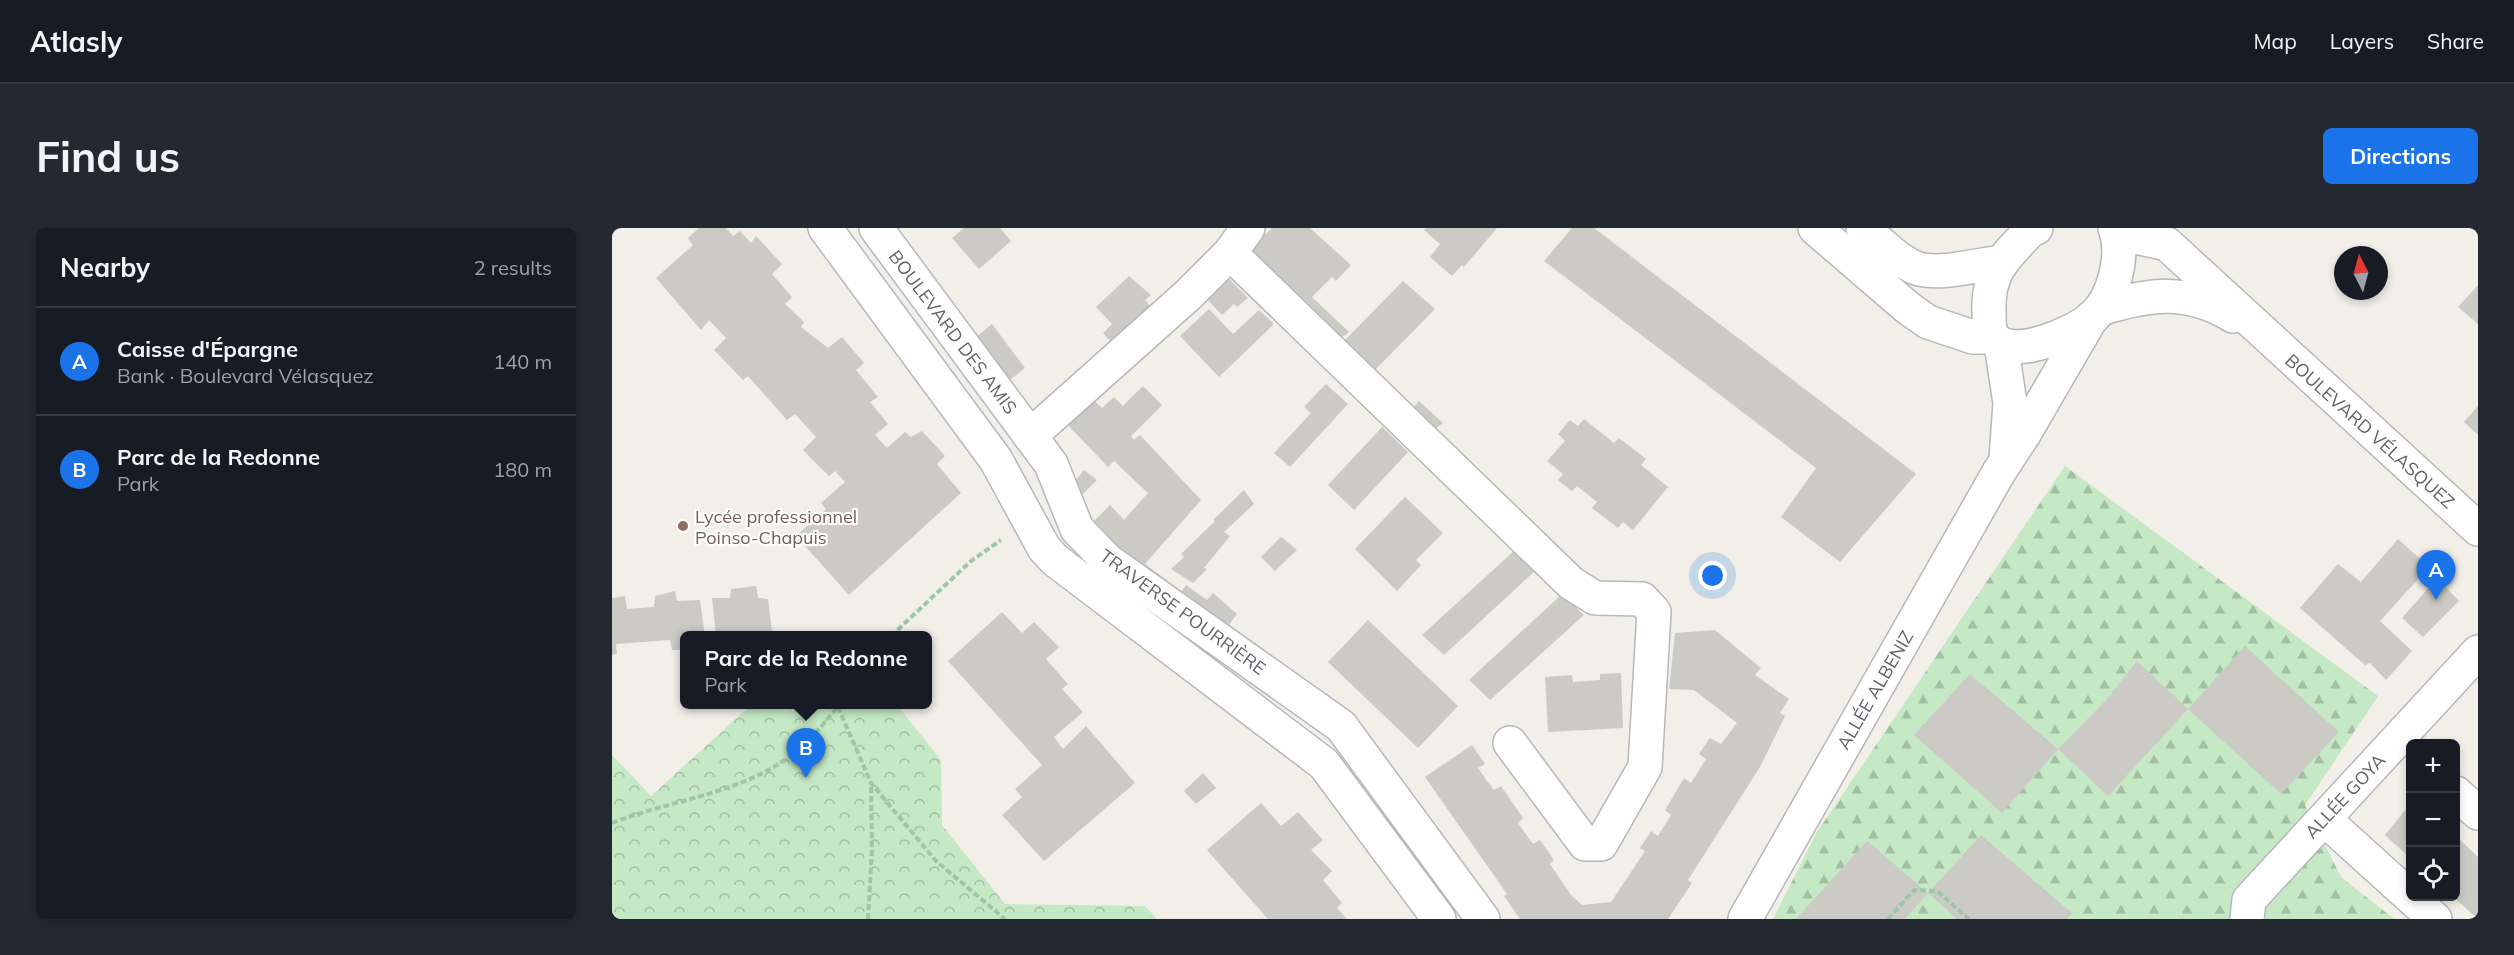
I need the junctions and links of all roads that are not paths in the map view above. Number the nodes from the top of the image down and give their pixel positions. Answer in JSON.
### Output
{"nodes":[{"id":1,"x":825,"y":228,"type":"edge"},
{"id":2,"x":876,"y":228,"type":"edge"},
{"id":3,"x":1815,"y":228,"type":"edge"},
{"id":4,"x":1863,"y":228,"type":"edge"},
{"id":5,"x":2033,"y":229,"type":"edge"},
{"id":6,"x":2116,"y":231,"type":"edge"},
{"id":7,"x":2161,"y":236,"type":"edge"},
{"id":8,"x":1239,"y":240,"type":"edge"},
{"id":9,"x":2001,"y":262,"type":"junction"},
{"id":10,"x":2096,"y":313,"type":"junction"},
{"id":11,"x":2263,"y":334,"type":"junction"},
{"id":12,"x":1997,"y":341,"type":"junction"},
{"id":13,"x":1030,"y":436,"type":"junction"},
{"id":14,"x":2006,"y":460,"type":"junction"},
{"id":15,"x":2478,"y":529,"type":"edge"},
{"id":16,"x":2478,"y":652,"type":"edge"},
{"id":17,"x":1510,"y":743,"type":"dead end"},
{"id":18,"x":2404,"y":745,"type":"edge"},
{"id":19,"x":2460,"y":797,"type":"edge"},
{"id":20,"x":2478,"y":813,"type":"edge"},
{"id":21,"x":2324,"y":819,"type":"junction"},
{"id":22,"x":1439,"y":919,"type":"edge"},
{"id":23,"x":1483,"y":919,"type":"edge"},
{"id":24,"x":1745,"y":919,"type":"edge"},
{"id":25,"x":2247,"y":919,"type":"edge"},
{"id":26,"x":2435,"y":919,"type":"edge"}],
"edges":[{"from":1,"to":22,"type":"street"},
{"from":2,"to":13,"type":"street","name":"BOULEVARD DES AMIS"},
{"from":3,"to":12,"type":"street"},
{"from":4,"to":9,"type":"street"},
{"from":5,"to":9,"type":"street"},
{"from":6,"to":7,"type":"street","name":"BOULEVARD VÉLASQUEZ"},
{"from":6,"to":10,"type":"street","name":"ALLÉE ALBENIZ"},
{"from":7,"to":11,"type":"street","name":"BOULEVARD VÉLASQUEZ"},
{"from":8,"to":13,"type":"street"},
{"from":8,"to":17,"type":"street"},
{"from":9,"to":12,"type":"street","name":"ALLÉE ALBENIZ"},
{"from":10,"to":11,"type":"street","name":"BOULEVARD VÉLASQUEZ"},
{"from":10,"to":12,"type":"street","name":"BOULEVARD VÉLASQUEZ"},
{"from":10,"to":14,"type":"street","name":"ALLÉE ALBENIZ"},
{"from":11,"to":15,"type":"street","name":"BOULEVARD VÉLASQUEZ"},
{"from":12,"to":14,"type":"street","name":"ALLÉE ALBENIZ"},
{"from":13,"to":23,"type":"street","name":"TRAVERSE POURRIÈRE"},
{"from":14,"to":24,"type":"street","name":"ALLÉE ALBENIZ"},
{"from":16,"to":18,"type":"street","name":"ALLÉE GOYA"},
{"from":18,"to":21,"type":"street","name":"ALLÉE GOYA"},
{"from":19,"to":20,"type":"street"},
{"from":21,"to":25,"type":"street","name":"ALLÉE GOYA"},
{"from":21,"to":26,"type":"street"}]}
